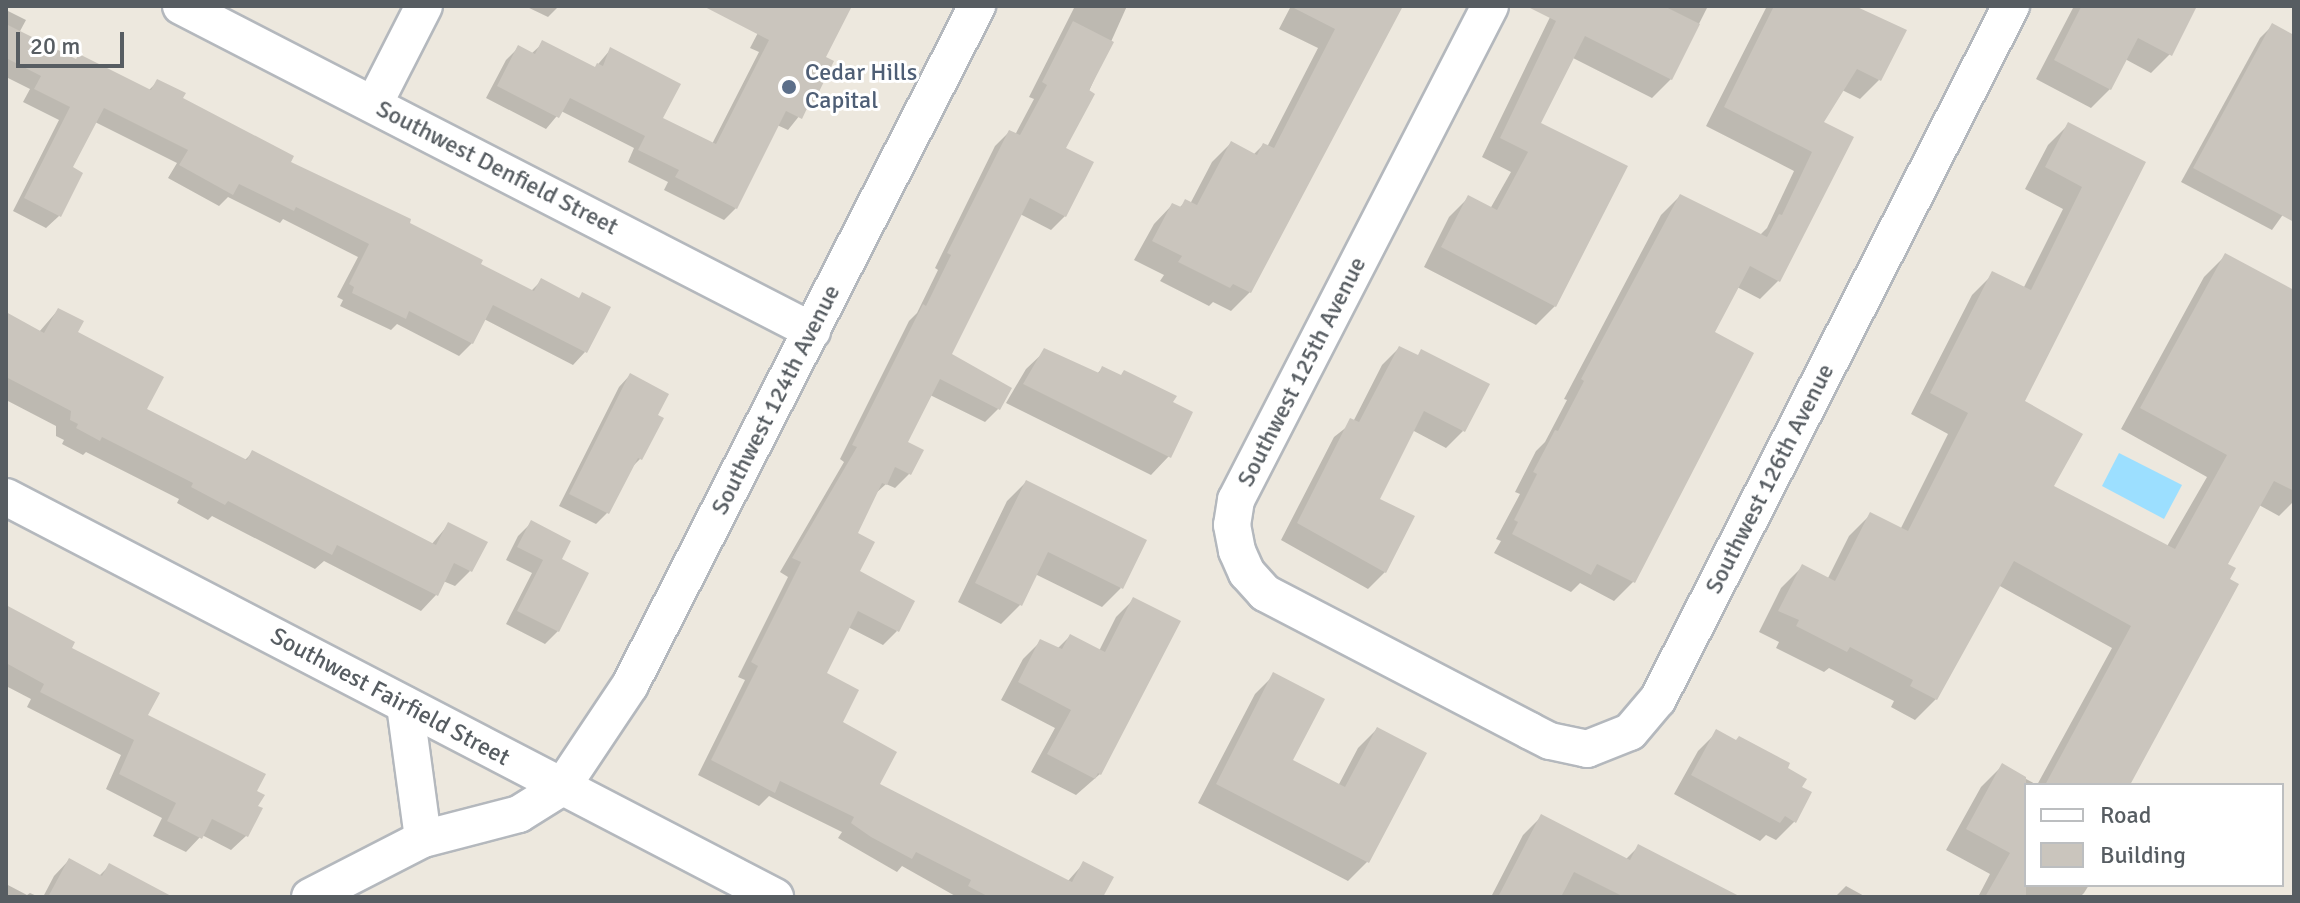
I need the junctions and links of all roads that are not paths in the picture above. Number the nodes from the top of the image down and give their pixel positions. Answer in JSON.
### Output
{"nodes":[{"id":1,"x":181,"y":6,"type":"edge"},
{"id":2,"x":424,"y":6,"type":"edge"},
{"id":3,"x":977,"y":6,"type":"edge"},
{"id":4,"x":1490,"y":6,"type":"edge"},
{"id":5,"x":2011,"y":6,"type":"edge"},
{"id":6,"x":374,"y":104,"type":"junction"},
{"id":7,"x":812,"y":331,"type":"junction"},
{"id":8,"x":6,"y":497,"type":"edge"},
{"id":9,"x":1411,"y":668,"type":"joint"},
{"id":10,"x":405,"y":705,"type":"junction"},
{"id":11,"x":562,"y":787,"type":"junction"},
{"id":12,"x":423,"y":839,"type":"junction"},
{"id":13,"x":310,"y":897,"type":"edge"},
{"id":14,"x":775,"y":897,"type":"edge"}],
"edges":[{"from":1,"to":6,"type":"street","name":"Southwest Denfield Street"},
{"from":2,"to":6,"type":"street"},
{"from":3,"to":7,"type":"street","name":"Southwest 124th Avenue"},
{"from":4,"to":9,"type":"street","name":"Southwest 125th Avenue"},
{"from":5,"to":9,"type":"street","name":"Southwest 126th Avenue"},
{"from":6,"to":7,"type":"street","name":"Southwest Denfield Street"},
{"from":7,"to":11,"type":"street","name":"Southwest 124th Avenue"},
{"from":8,"to":10,"type":"street","name":"Southwest Fairfield Street"},
{"from":10,"to":11,"type":"street","name":"Southwest Fairfield Street"},
{"from":10,"to":12,"type":"street"},
{"from":11,"to":12,"type":"street"},
{"from":11,"to":14,"type":"street","name":"Southwest Fairfield Street"},
{"from":12,"to":13,"type":"street"}]}
